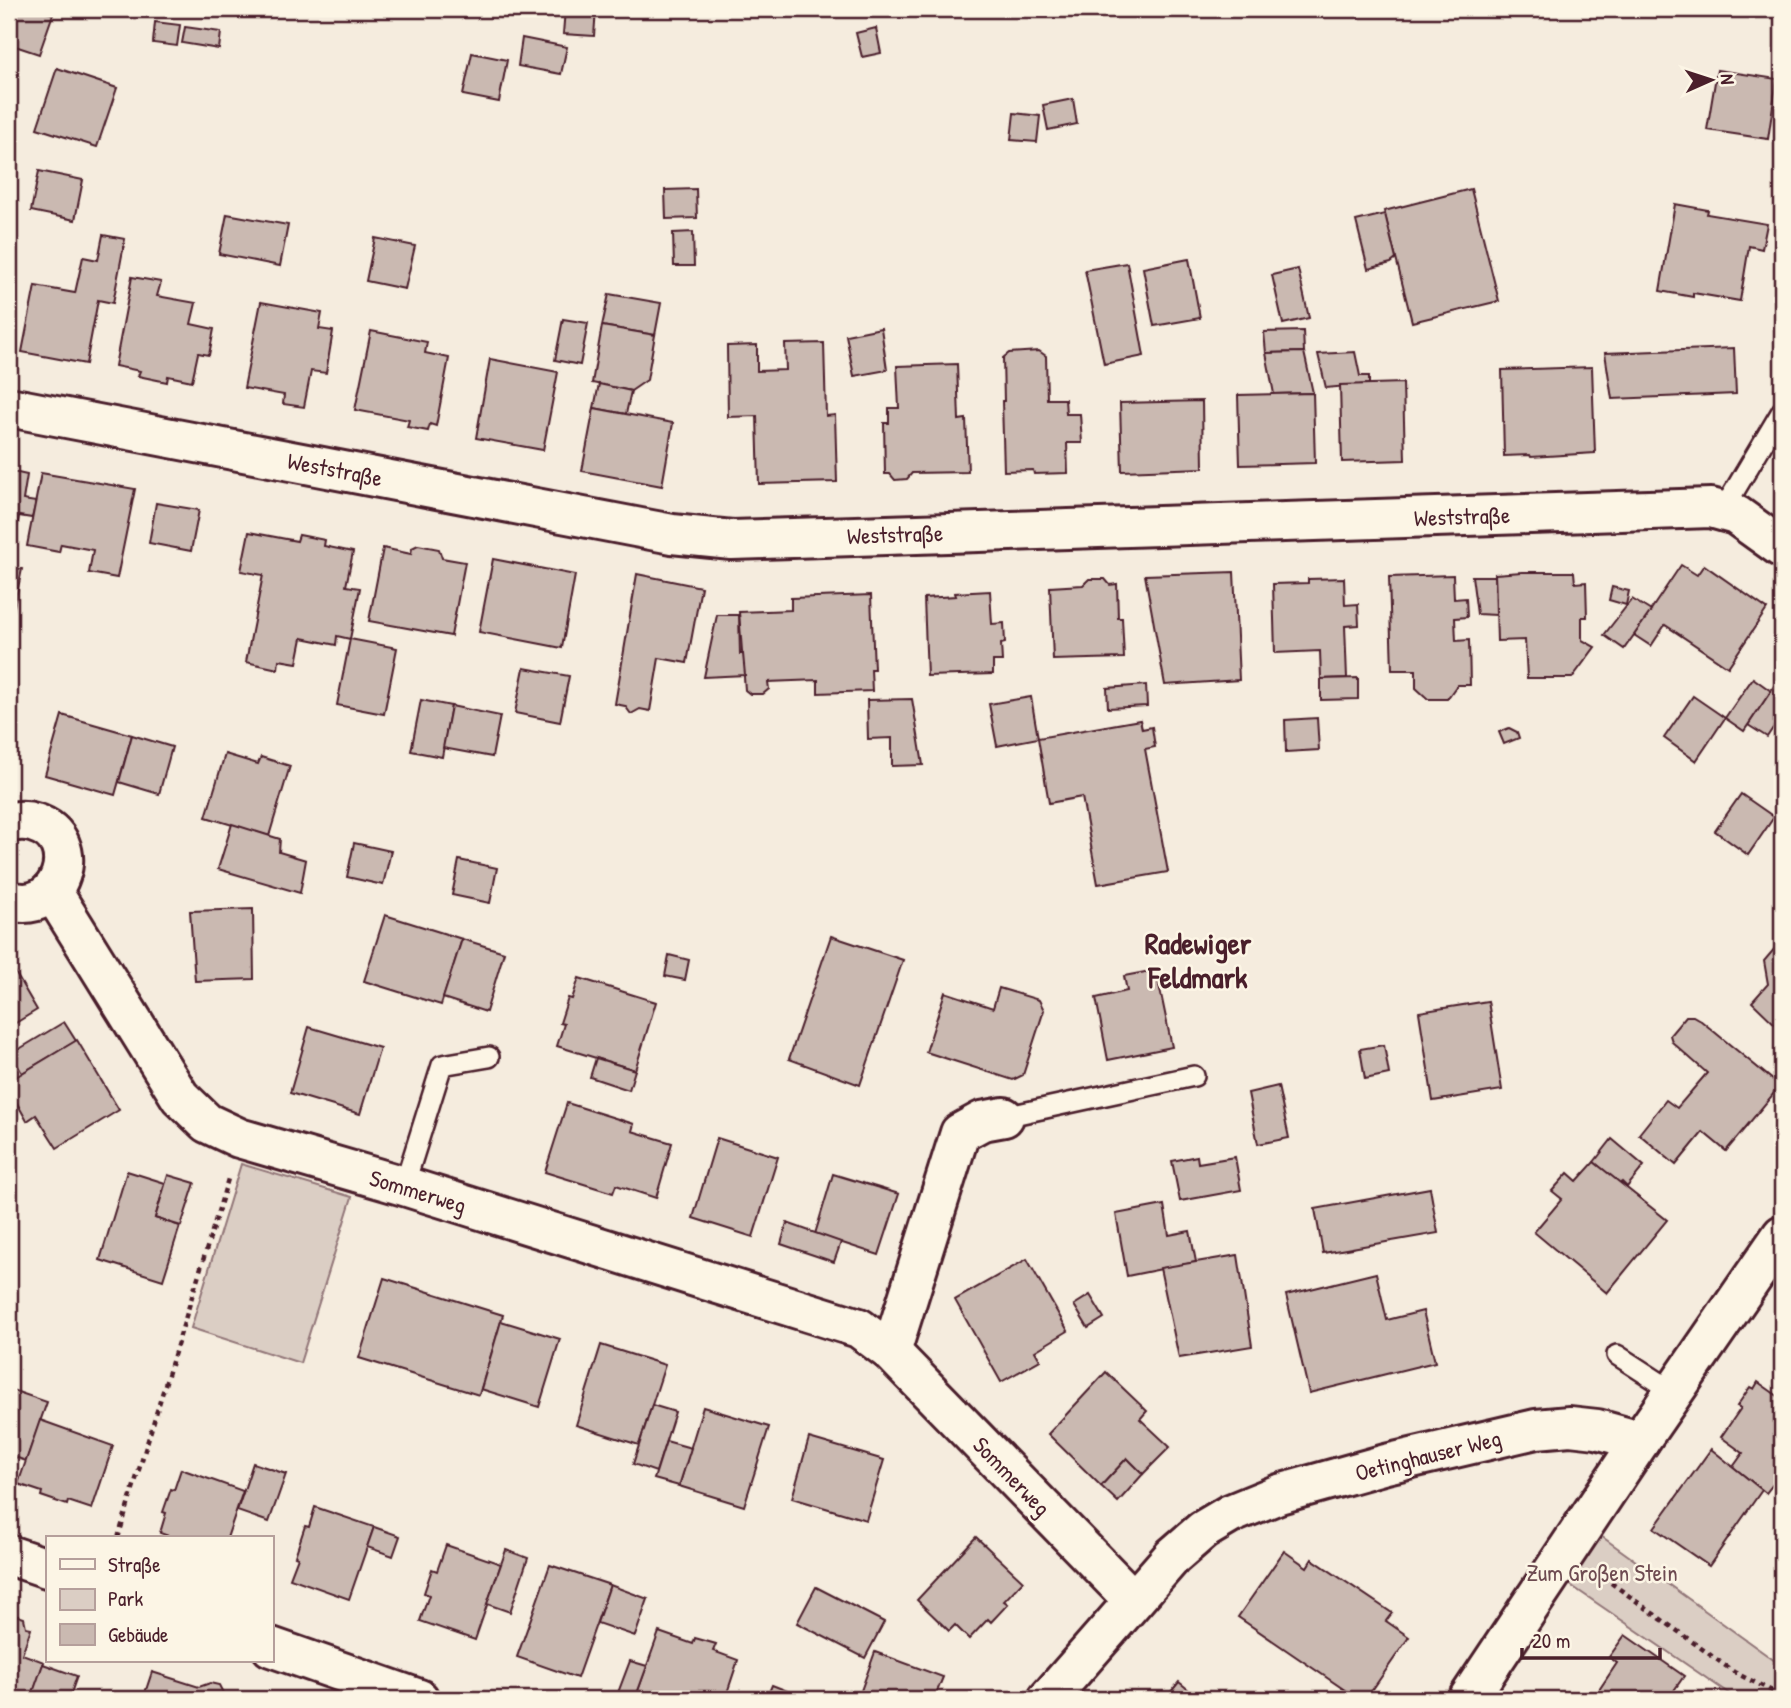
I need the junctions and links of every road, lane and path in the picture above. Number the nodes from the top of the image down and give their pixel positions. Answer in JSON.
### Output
{"nodes":[{"id":1,"x":9,"y":407,"type":"edge"},
{"id":2,"x":1782,"y":411,"type":"edge"},
{"id":3,"x":1723,"y":510,"type":"junction"},
{"id":4,"x":1782,"y":548,"type":"edge"},
{"id":5,"x":9,"y":823,"type":"edge"},
{"id":6,"x":52,"y":891,"type":"junction"},
{"id":7,"x":9,"y":900,"type":"edge"},
{"id":8,"x":489,"y":1057,"type":"dead end"},
{"id":9,"x":1194,"y":1076,"type":"dead end"},
{"id":10,"x":1004,"y":1117,"type":"joint"},
{"id":11,"x":239,"y":1138,"type":"junction"},
{"id":12,"x":404,"y":1186,"type":"junction"},
{"id":13,"x":1782,"y":1235,"type":"edge"},
{"id":14,"x":891,"y":1352,"type":"junction"},
{"id":15,"x":1617,"y":1355,"type":"dead end"},
{"id":16,"x":1674,"y":1392,"type":"junction"},
{"id":17,"x":1640,"y":1441,"type":"junction"},
{"id":18,"x":119,"y":1536,"type":"edge"},
{"id":19,"x":1568,"y":1552,"type":"junction"},
{"id":20,"x":9,"y":1555,"type":"edge"},
{"id":21,"x":46,"y":1569,"type":"edge"},
{"id":22,"x":1133,"y":1600,"type":"junction"},
{"id":23,"x":273,"y":1648,"type":"edge"},
{"id":24,"x":1782,"y":1696,"type":"edge"},
{"id":25,"x":419,"y":1699,"type":"edge"},
{"id":26,"x":1048,"y":1699,"type":"edge"},
{"id":27,"x":1468,"y":1699,"type":"edge"}],
"edges":[{"from":1,"to":3,"type":"street","name":"Weststraße"},
{"from":2,"to":3,"type":"lane"},
{"from":3,"to":4,"type":"street","name":"Weststraße"},
{"from":5,"to":6,"type":"street"},
{"from":6,"to":7,"type":"street"},
{"from":6,"to":11,"type":"street","name":"Sommerweg"},
{"from":8,"to":12,"type":"lane"},
{"from":9,"to":10,"type":"lane"},
{"from":10,"to":14,"type":"street"},
{"from":11,"to":12,"type":"street","name":"Sommerweg"},
{"from":11,"to":18,"type":"path"},
{"from":12,"to":14,"type":"street","name":"Sommerweg"},
{"from":13,"to":16,"type":"street"},
{"from":14,"to":22,"type":"street","name":"Sommerweg"},
{"from":15,"to":16,"type":"lane"},
{"from":16,"to":17,"type":"street"},
{"from":17,"to":19,"type":"street"},
{"from":17,"to":22,"type":"street","name":"Oetinghauser Weg"},
{"from":19,"to":24,"type":"path"},
{"from":19,"to":27,"type":"street"},
{"from":20,"to":21,"type":"street"},
{"from":22,"to":26,"type":"street","name":"Oetinghauser Weg"},
{"from":23,"to":25,"type":"street"}]}
